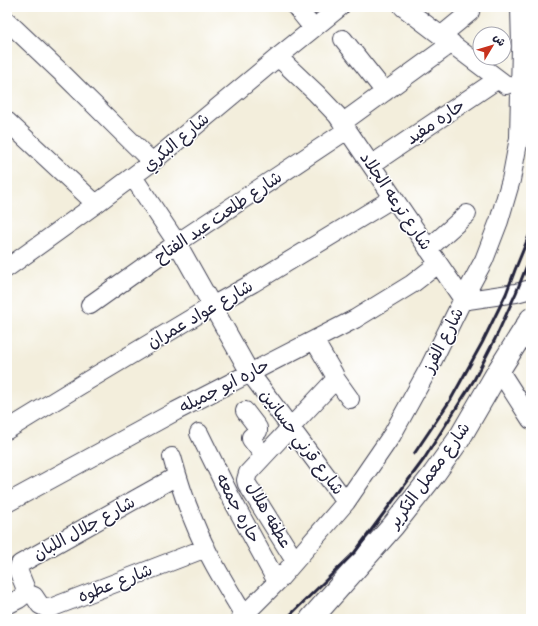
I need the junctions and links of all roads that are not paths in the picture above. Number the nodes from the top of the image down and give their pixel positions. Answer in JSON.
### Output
{"nodes":[{"id":1,"x":296,"y":7,"type":"edge"},
{"id":2,"x":340,"y":7,"type":"edge"},
{"id":3,"x":403,"y":7,"type":"edge"},
{"id":4,"x":520,"y":7,"type":"edge"},
{"id":5,"x":473,"y":9,"type":"edge"},
{"id":6,"x":7,"y":21,"type":"edge"},
{"id":7,"x":314,"y":28,"type":"junction"},
{"id":8,"x":342,"y":39,"type":"dead end"},
{"id":9,"x":447,"y":39,"type":"junction"},
{"id":10,"x":278,"y":57,"type":"junction"},
{"id":11,"x":498,"y":79,"type":"junction"},
{"id":12,"x":385,"y":92,"type":"junction"},
{"id":13,"x":519,"y":94,"type":"junction"},
{"id":14,"x":7,"y":121,"type":"edge"},
{"id":15,"x":345,"y":127,"type":"junction"},
{"id":16,"x":152,"y":162,"type":"junction"},
{"id":17,"x":371,"y":165,"type":"junction"},
{"id":18,"x":134,"y":177,"type":"junction"},
{"id":19,"x":393,"y":198,"type":"junction"},
{"id":20,"x":96,"y":204,"type":"junction"},
{"id":21,"x":468,"y":214,"type":"dead end"},
{"id":22,"x":177,"y":244,"type":"junction"},
{"id":23,"x":428,"y":249,"type":"junction"},
{"id":24,"x":438,"y":264,"type":"junction"},
{"id":25,"x":7,"y":268,"type":"edge"},
{"id":26,"x":531,"y":289,"type":"edge"},
{"id":27,"x":463,"y":299,"type":"junction"},
{"id":28,"x":90,"y":305,"type":"dead end"},
{"id":29,"x":212,"y":306,"type":"junction"},
{"id":30,"x":531,"y":319,"type":"edge"},
{"id":31,"x":314,"y":340,"type":"junction"},
{"id":32,"x":499,"y":370,"type":"junction"},
{"id":33,"x":250,"y":372,"type":"junction"},
{"id":34,"x":335,"y":378,"type":"junction"},
{"id":35,"x":350,"y":399,"type":"dead end"},
{"id":36,"x":245,"y":412,"type":"dead end"},
{"id":37,"x":531,"y":420,"type":"edge"},
{"id":38,"x":291,"y":427,"type":"junction"},
{"id":39,"x":7,"y":430,"type":"edge"},
{"id":40,"x":199,"y":433,"type":"dead end"},
{"id":41,"x":264,"y":456,"type":"junction"},
{"id":42,"x":172,"y":458,"type":"dead end"},
{"id":43,"x":177,"y":476,"type":"junction"},
{"id":44,"x":346,"y":502,"type":"junction"},
{"id":45,"x":7,"y":503,"type":"edge"},
{"id":46,"x":206,"y":548,"type":"junction"},
{"id":47,"x":296,"y":561,"type":"junction"},
{"id":48,"x":277,"y":582,"type":"junction"},
{"id":49,"x":24,"y":595,"type":"junction"},
{"id":50,"x":7,"y":605,"type":"edge"},
{"id":51,"x":242,"y":617,"type":"edge"},
{"id":52,"x":311,"y":619,"type":"edge"}],
"edges":[{"from":1,"to":7,"type":"street"},
{"from":2,"to":7,"type":"street","name":"شارع البكري"},
{"from":3,"to":9,"type":"street"},
{"from":4,"to":13,"type":"street","name":"شارع الفرز"},
{"from":5,"to":9,"type":"street","name":"شارع طلعت عبد الفتاح"},
{"from":6,"to":16,"type":"street"},
{"from":7,"to":10,"type":"street","name":"شارع البكري"},
{"from":8,"to":12,"type":"street"},
{"from":9,"to":11,"type":"street"},
{"from":9,"to":12,"type":"street","name":"شارع طلعت عبد الفتاح"},
{"from":10,"to":15,"type":"street","name":"شارع ترعه الجلاد"},
{"from":10,"to":16,"type":"street","name":"شارع البكري"},
{"from":11,"to":13,"type":"street"},
{"from":11,"to":17,"type":"street","name":"حاره مفيد"},
{"from":12,"to":15,"type":"street","name":"شارع طلعت عبد الفتاح"},
{"from":13,"to":27,"type":"street","name":"شارع الفرز"},
{"from":14,"to":20,"type":"street"},
{"from":15,"to":17,"type":"street","name":"شارع ترعه الجلاد"},
{"from":15,"to":22,"type":"street","name":"شارع طلعت عبد الفتاح"},
{"from":16,"to":18,"type":"street","name":"شارع البكري"},
{"from":17,"to":19,"type":"street","name":"شارع ترعه الجلاد"},
{"from":18,"to":20,"type":"street","name":"شارع البكري"},
{"from":18,"to":22,"type":"street","name":"شارع قرني حسانين"},
{"from":19,"to":23,"type":"street","name":"شارع ترعه الجلاد"},
{"from":19,"to":29,"type":"street","name":"شارع عواد عمران"},
{"from":20,"to":25,"type":"street","name":"شارع البكري"},
{"from":21,"to":23,"type":"street"},
{"from":22,"to":28,"type":"street","name":"شارع طلعت عبد الفتاح"},
{"from":22,"to":29,"type":"street","name":"شارع قرني حسانين"},
{"from":23,"to":24,"type":"street","name":"شارع ترعه الجلاد"},
{"from":24,"to":27,"type":"street","name":"شارع ترعه الجلاد"},
{"from":24,"to":31,"type":"street","name":"حاره ابو جميله"},
{"from":26,"to":27,"type":"street"},
{"from":27,"to":44,"type":"street","name":"شارع الفرز"},
{"from":29,"to":33,"type":"street","name":"شارع قرني حسانين"},
{"from":29,"to":39,"type":"street","name":"شارع عواد عمران"},
{"from":30,"to":32,"type":"street","name":"شارع معمل التكرير"},
{"from":31,"to":33,"type":"street","name":"حاره ابو جميله"},
{"from":31,"to":34,"type":"street"},
{"from":32,"to":37,"type":"street"},
{"from":32,"to":52,"type":"street","name":"شارع معمل التكرير"},
{"from":33,"to":38,"type":"street","name":"شارع قرني حسانين"},
{"from":33,"to":45,"type":"street","name":"حاره ابو جميله"},
{"from":34,"to":35,"type":"street"},
{"from":34,"to":38,"type":"street","name":"عطفه هلال"},
{"from":36,"to":41,"type":"street"},
{"from":38,"to":41,"type":"street","name":"عطفه هلال"},
{"from":38,"to":44,"type":"street","name":"شارع قرني حسانين"},
{"from":40,"to":48,"type":"street","name":"حاره جمعه"},
{"from":41,"to":47,"type":"street","name":"عطفه هلال"},
{"from":42,"to":43,"type":"street"},
{"from":43,"to":46,"type":"street"},
{"from":43,"to":49,"type":"street","name":"شارع جلال اللبان"},
{"from":44,"to":47,"type":"street","name":"شارع الفرز"},
{"from":46,"to":49,"type":"street","name":"شارع عطوه"},
{"from":46,"to":51,"type":"street"},
{"from":47,"to":48,"type":"street","name":"شارع الفرز"},
{"from":48,"to":51,"type":"street","name":"شارع الفرز"},
{"from":49,"to":50,"type":"street"}]}
